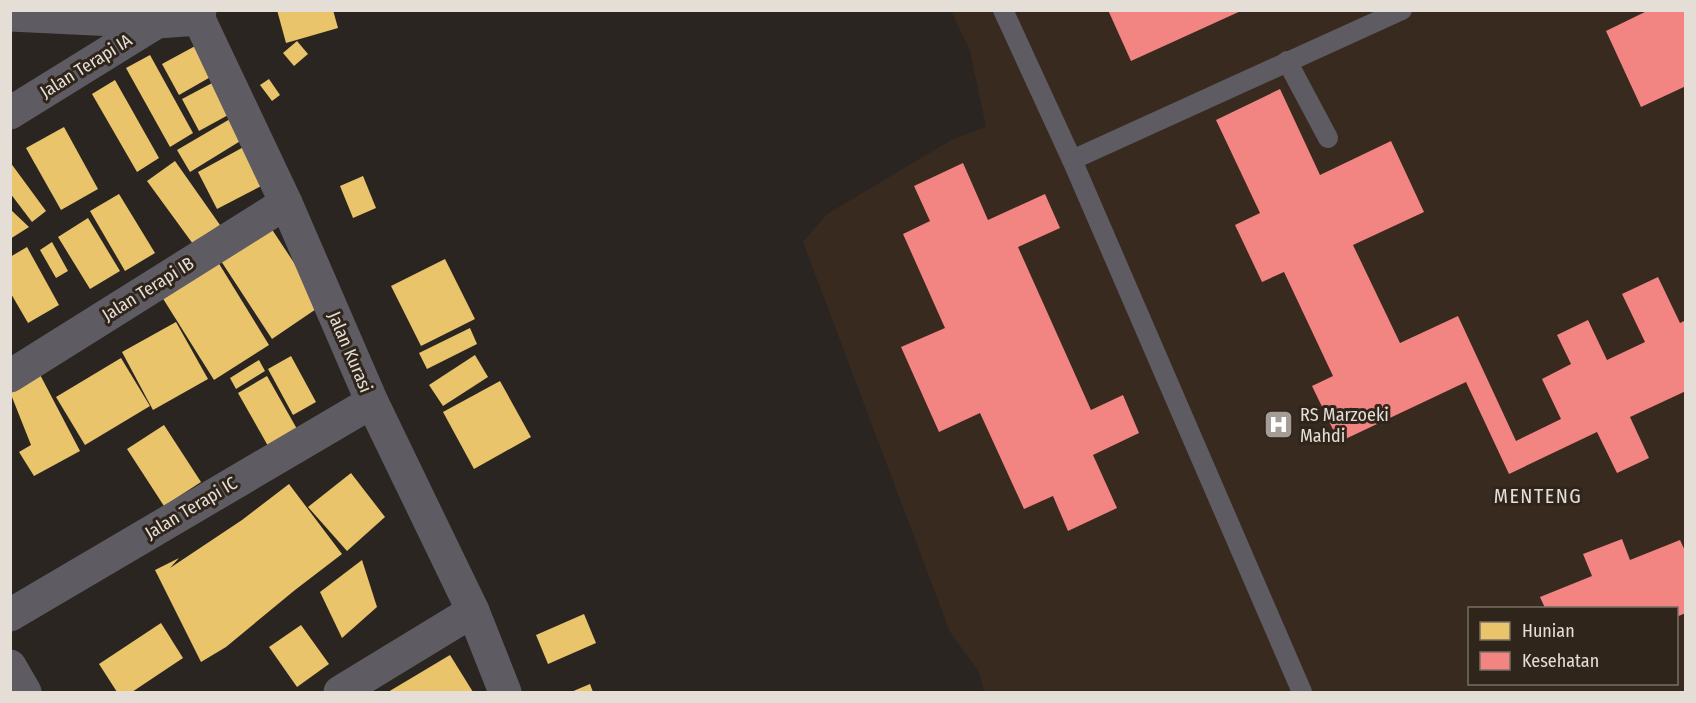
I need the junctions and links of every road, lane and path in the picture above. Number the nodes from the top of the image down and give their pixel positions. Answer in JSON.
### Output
{"nodes":[{"id":1,"x":1003,"y":10,"type":"edge"},
{"id":2,"x":1402,"y":10,"type":"edge"},
{"id":3,"x":10,"y":15,"type":"edge"},
{"id":4,"x":200,"y":15,"type":"edge"},
{"id":5,"x":157,"y":22,"type":"junction"},
{"id":6,"x":1287,"y":62,"type":"junction"},
{"id":7,"x":10,"y":113,"type":"edge"},
{"id":8,"x":1328,"y":138,"type":"dead end"},
{"id":9,"x":1072,"y":160,"type":"junction"},
{"id":10,"x":286,"y":203,"type":"junction"},
{"id":11,"x":10,"y":376,"type":"edge"},
{"id":12,"x":372,"y":402,"type":"junction"},
{"id":13,"x":472,"y":611,"type":"junction"},
{"id":14,"x":10,"y":615,"type":"edge"},
{"id":15,"x":10,"y":666,"type":"edge"},
{"id":16,"x":25,"y":693,"type":"edge"},
{"id":17,"x":340,"y":693,"type":"edge"},
{"id":18,"x":505,"y":693,"type":"edge"},
{"id":19,"x":1302,"y":693,"type":"edge"}],
"edges":[{"from":1,"to":9,"type":"lane"},
{"from":2,"to":6,"type":"lane"},
{"from":3,"to":5,"type":"street"},
{"from":4,"to":5,"type":"street","name":"Jalan Terapi IA"},
{"from":4,"to":10,"type":"street","name":"Jalan Kurasi"},
{"from":5,"to":7,"type":"street","name":"Jalan Terapi IA"},
{"from":6,"to":8,"type":"lane"},
{"from":6,"to":9,"type":"lane"},
{"from":9,"to":19,"type":"lane"},
{"from":10,"to":11,"type":"street","name":"Jalan Terapi IB"},
{"from":10,"to":12,"type":"street","name":"Jalan Kurasi"},
{"from":12,"to":13,"type":"street","name":"Jalan Kurasi"},
{"from":12,"to":14,"type":"street","name":"Jalan Terapi IC"},
{"from":13,"to":17,"type":"street"},
{"from":13,"to":18,"type":"street","name":"Jalan Kurasi"},
{"from":15,"to":16,"type":"street"}]}
